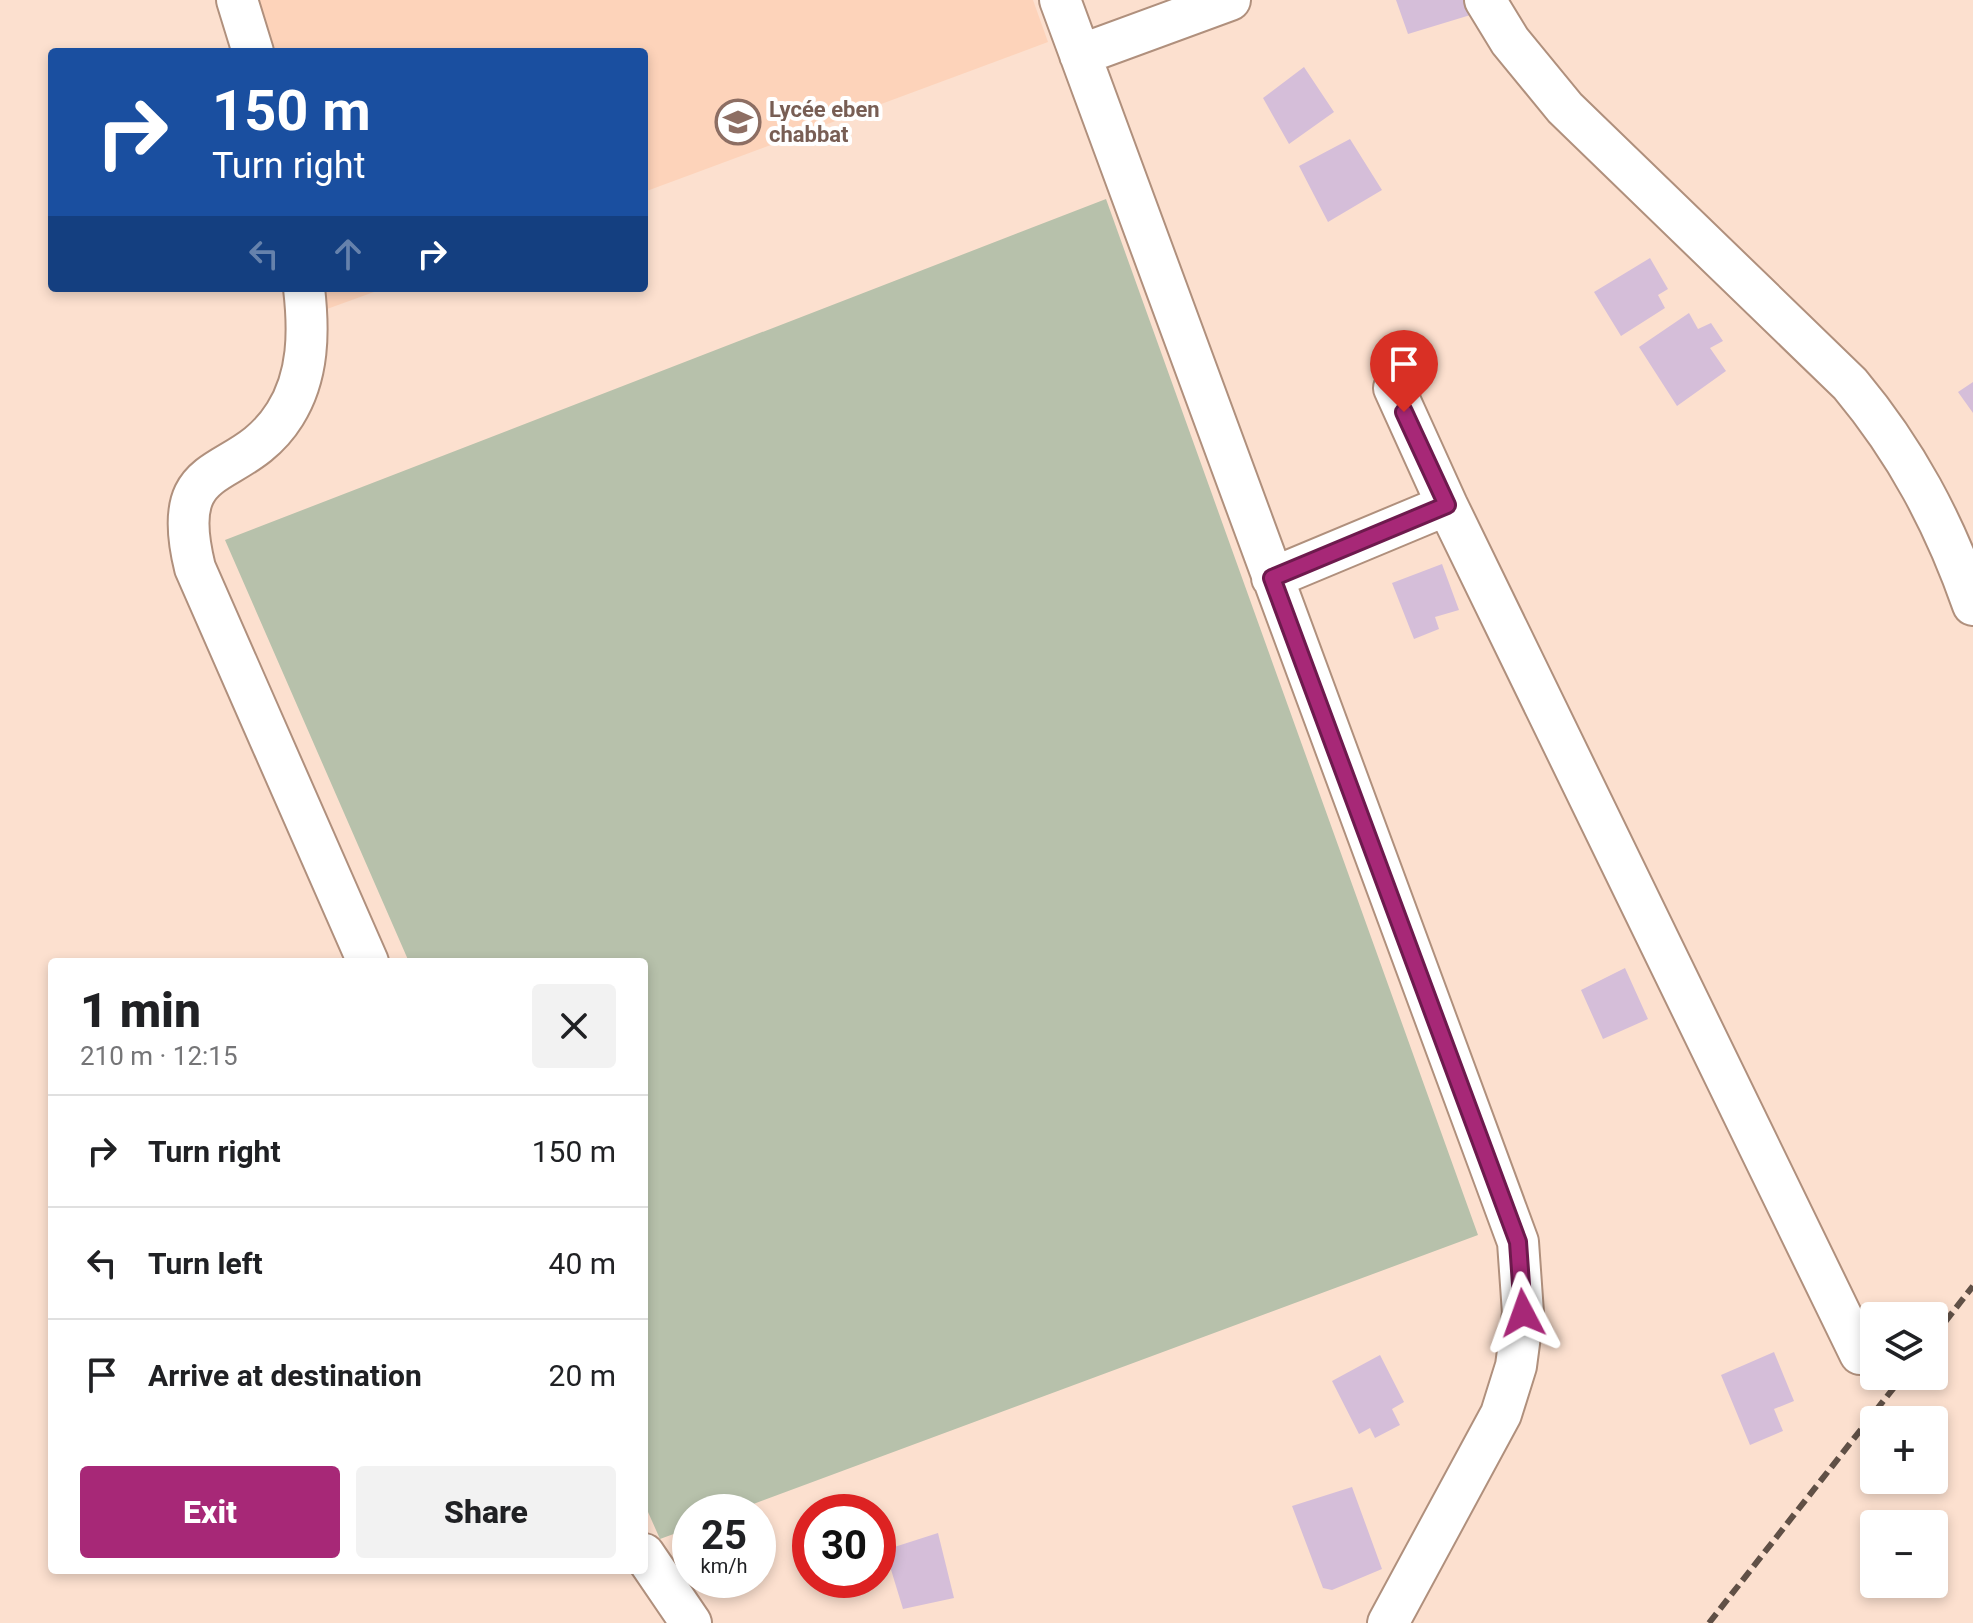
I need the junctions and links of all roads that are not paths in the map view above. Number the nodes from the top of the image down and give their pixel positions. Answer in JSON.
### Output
{"nodes":[{"id":1,"x":237,"y":0,"type":"edge"},
{"id":2,"x":1060,"y":0,"type":"edge"},
{"id":3,"x":1230,"y":0,"type":"edge"},
{"id":4,"x":1485,"y":0,"type":"edge"},
{"id":5,"x":252,"y":48,"type":"edge"},
{"id":6,"x":1080,"y":55,"type":"junction"},
{"id":7,"x":304,"y":292,"type":"edge"},
{"id":8,"x":1394,"y":388,"type":"dead end"},
{"id":9,"x":1447,"y":505,"type":"junction"},
{"id":10,"x":1272,"y":578,"type":"junction"},
{"id":11,"x":1973,"y":605,"type":"edge"},
{"id":12,"x":366,"y":958,"type":"edge"},
{"id":13,"x":1860,"y":1354,"type":"dead end"},
{"id":14,"x":648,"y":1560,"type":"edge"},
{"id":15,"x":691,"y":1623,"type":"edge"},
{"id":16,"x":1388,"y":1623,"type":"edge"}],
"edges":[{"from":1,"to":5,"type":"street"},
{"from":2,"to":6,"type":"street"},
{"from":3,"to":6,"type":"street"},
{"from":4,"to":11,"type":"street"},
{"from":6,"to":10,"type":"street"},
{"from":7,"to":12,"type":"street"},
{"from":8,"to":9,"type":"street"},
{"from":9,"to":10,"type":"street"},
{"from":9,"to":13,"type":"street"},
{"from":10,"to":16,"type":"street"},
{"from":14,"to":15,"type":"street"}]}
